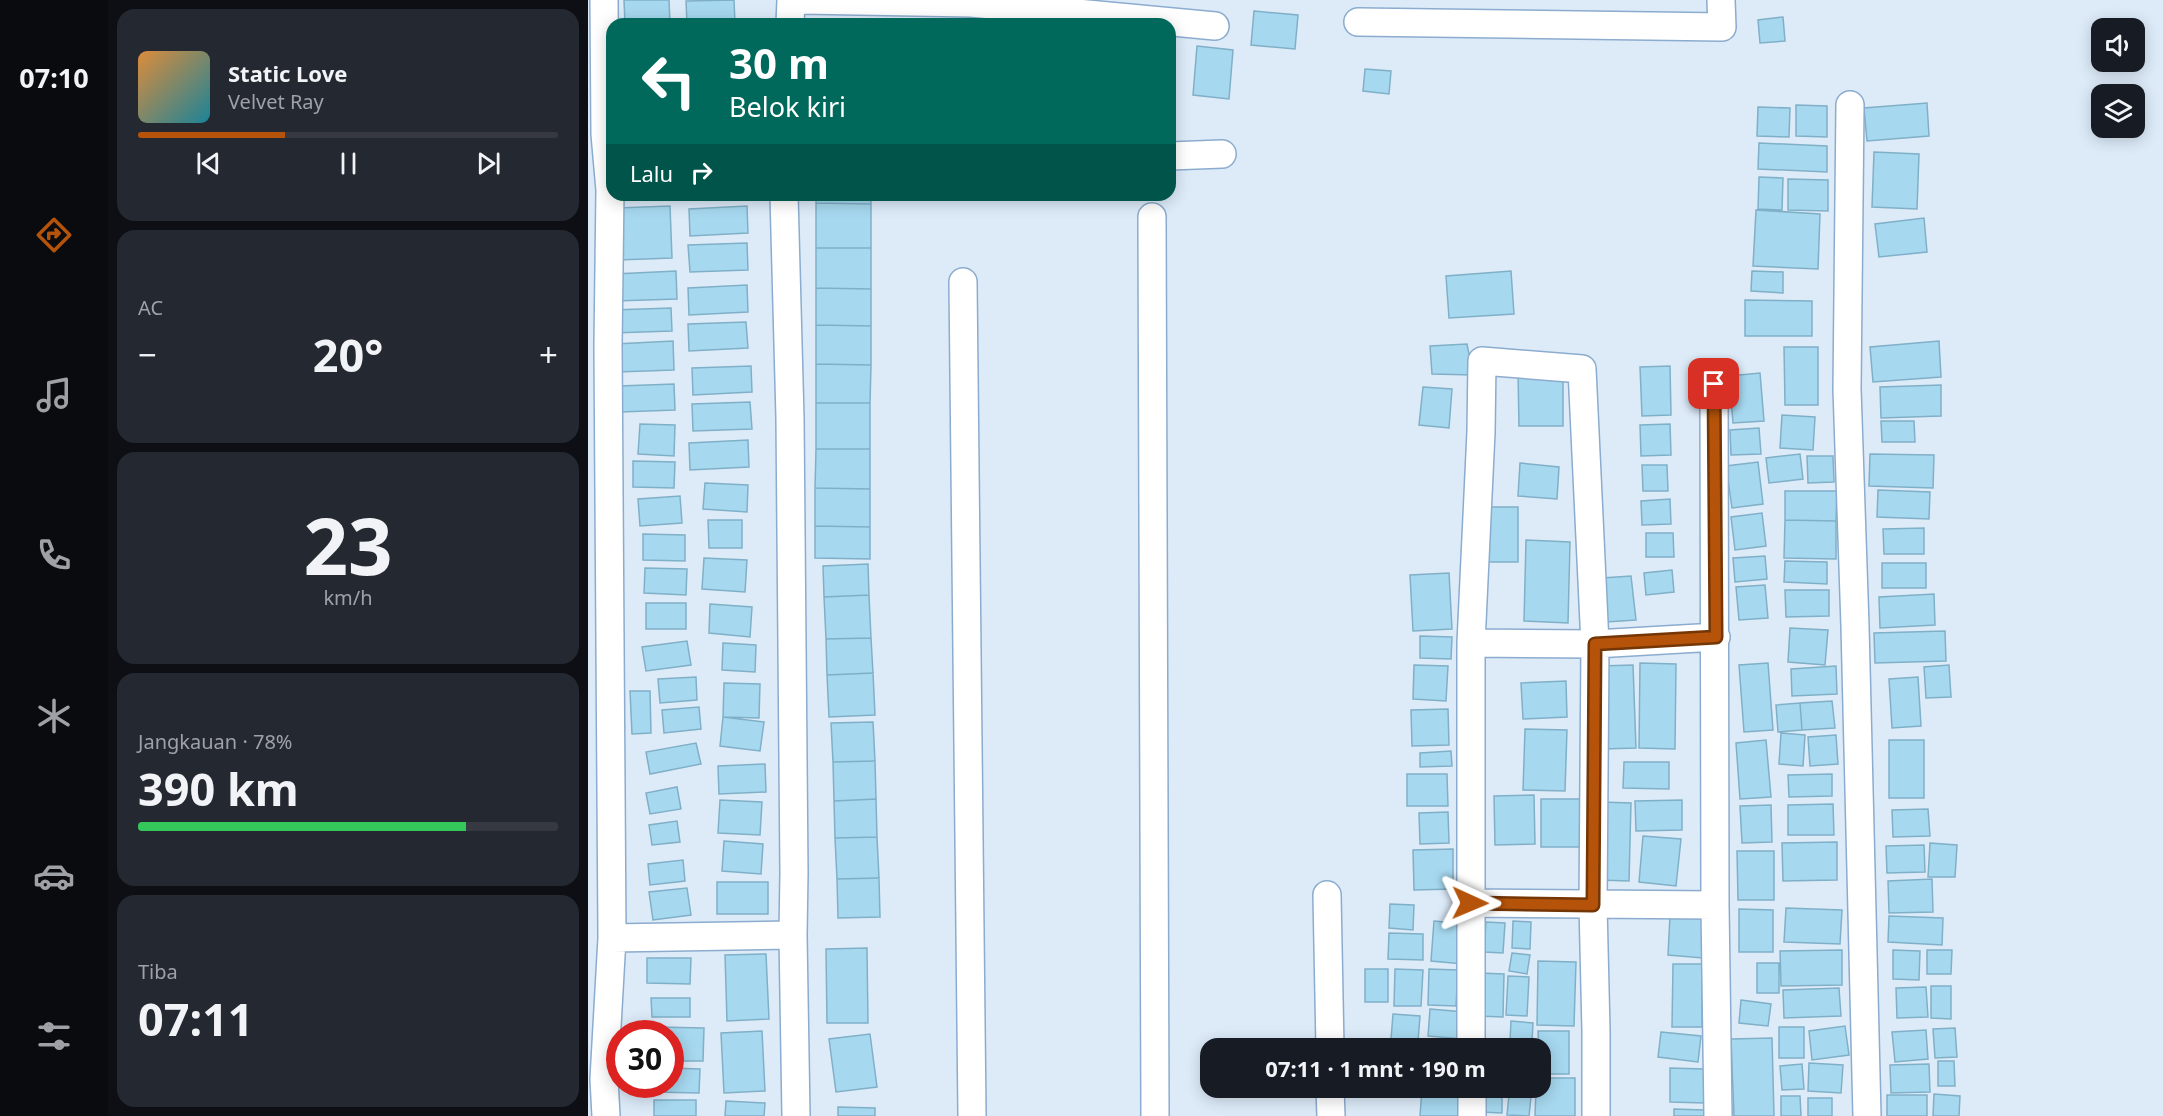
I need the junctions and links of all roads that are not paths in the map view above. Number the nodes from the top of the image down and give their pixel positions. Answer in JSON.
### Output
{"nodes":[{"id":1,"x":604,"y":0,"type":"edge"},
{"id":2,"x":791,"y":0,"type":"edge"},
{"id":3,"x":802,"y":0,"type":"edge"},
{"id":4,"x":1721,"y":0,"type":"edge"},
{"id":5,"x":790,"y":18,"type":"edge"},
{"id":6,"x":1130,"y":18,"type":"edge"},
{"id":7,"x":1176,"y":22,"type":"edge"},
{"id":8,"x":1358,"y":22,"type":"dead end"},
{"id":9,"x":1215,"y":26,"type":"dead end"},
{"id":10,"x":1850,"y":105,"type":"dead end"},
{"id":11,"x":596,"y":134,"type":"edge"},
{"id":12,"x":1222,"y":154,"type":"dead end"},
{"id":13,"x":1176,"y":156,"type":"edge"},
{"id":14,"x":606,"y":171,"type":"edge"},
{"id":15,"x":611,"y":201,"type":"edge"},
{"id":16,"x":784,"y":201,"type":"edge"},
{"id":17,"x":1152,"y":217,"type":"dead end"},
{"id":18,"x":963,"y":282,"type":"dead end"},
{"id":19,"x":1714,"y":384,"type":"dead end"},
{"id":20,"x":1716,"y":637,"type":"junction"},
{"id":21,"x":1471,"y":643,"type":"junction"},
{"id":22,"x":1595,"y":644,"type":"junction"},
{"id":23,"x":1327,"y":895,"type":"dead end"},
{"id":24,"x":1470,"y":903,"type":"junction"},
{"id":25,"x":1593,"y":905,"type":"junction"},
{"id":26,"x":1715,"y":905,"type":"junction"},
{"id":27,"x":793,"y":935,"type":"junction"},
{"id":28,"x":612,"y":938,"type":"junction"},
{"id":29,"x":1330,"y":1038,"type":"edge"},
{"id":30,"x":1471,"y":1038,"type":"edge"},
{"id":31,"x":1330,"y":1098,"type":"edge"},
{"id":32,"x":1472,"y":1098,"type":"edge"},
{"id":33,"x":606,"y":1116,"type":"edge"},
{"id":34,"x":796,"y":1116,"type":"edge"},
{"id":35,"x":972,"y":1116,"type":"edge"},
{"id":36,"x":1155,"y":1116,"type":"edge"},
{"id":37,"x":1331,"y":1116,"type":"edge"},
{"id":38,"x":1472,"y":1116,"type":"edge"},
{"id":39,"x":1596,"y":1116,"type":"edge"},
{"id":40,"x":1718,"y":1116,"type":"edge"},
{"id":41,"x":1867,"y":1116,"type":"edge"}],
"edges":[{"from":1,"to":11,"type":"street"},
{"from":2,"to":5,"type":"street"},
{"from":3,"to":6,"type":"street"},
{"from":4,"to":8,"type":"street"},
{"from":7,"to":9,"type":"street"},
{"from":10,"to":41,"type":"street"},
{"from":11,"to":14,"type":"street"},
{"from":12,"to":13,"type":"street"},
{"from":15,"to":28,"type":"street"},
{"from":16,"to":27,"type":"street"},
{"from":17,"to":36,"type":"street"},
{"from":18,"to":35,"type":"street"},
{"from":19,"to":20,"type":"street"},
{"from":20,"to":22,"type":"street"},
{"from":20,"to":26,"type":"street"},
{"from":21,"to":22,"type":"street"},
{"from":21,"to":22,"type":"street"},
{"from":21,"to":24,"type":"street"},
{"from":22,"to":25,"type":"street"},
{"from":23,"to":29,"type":"street"},
{"from":24,"to":25,"type":"street"},
{"from":24,"to":30,"type":"street"},
{"from":25,"to":26,"type":"street"},
{"from":25,"to":39,"type":"street"},
{"from":26,"to":40,"type":"street"},
{"from":27,"to":28,"type":"street"},
{"from":27,"to":34,"type":"street"},
{"from":28,"to":33,"type":"street"},
{"from":31,"to":37,"type":"street"},
{"from":32,"to":38,"type":"street"}]}
